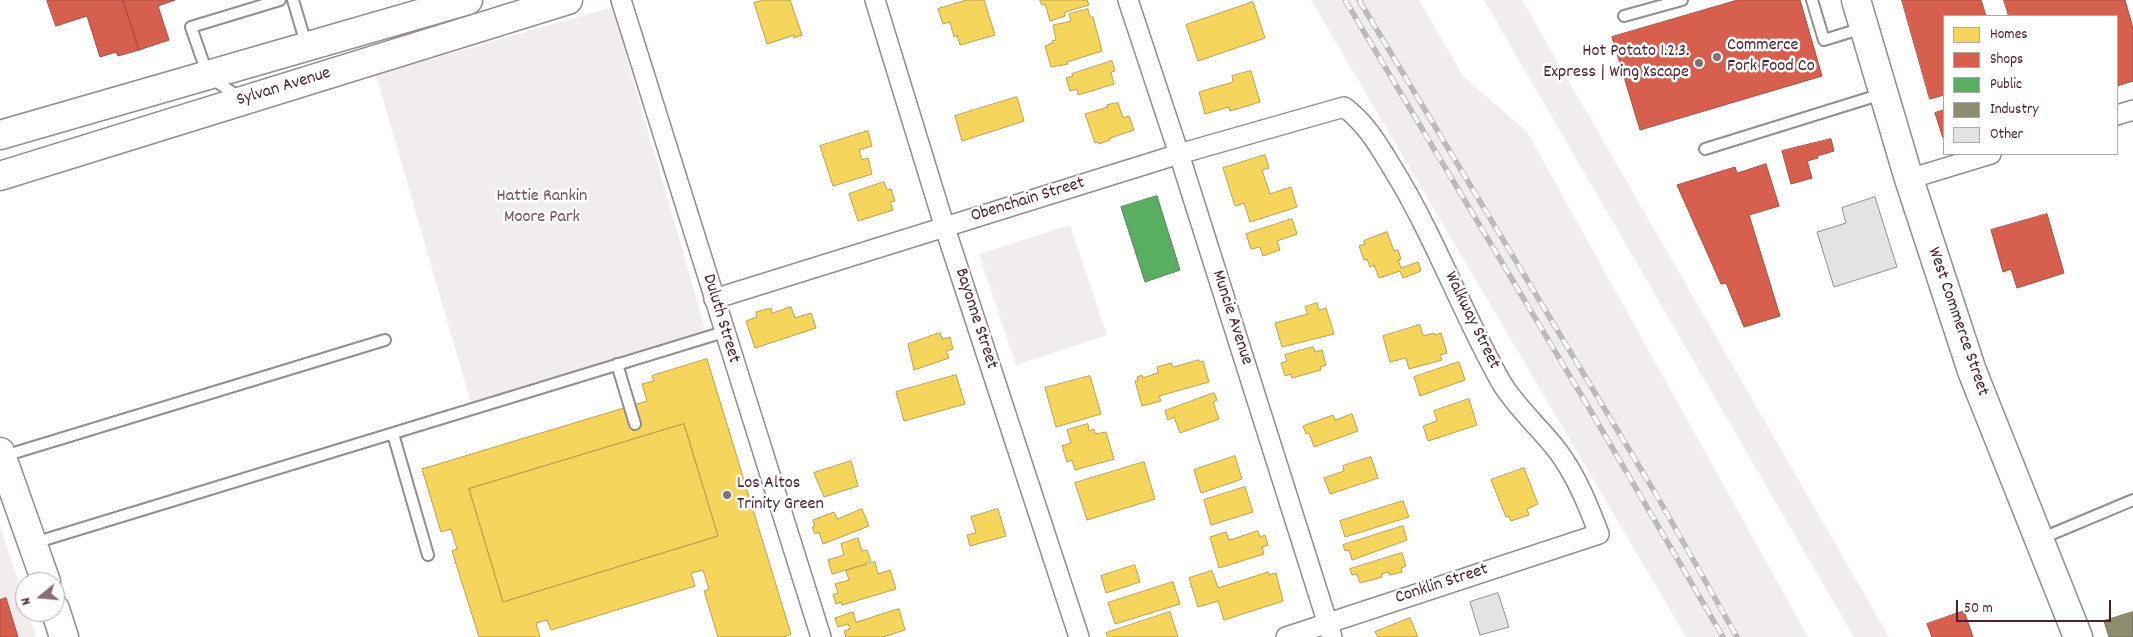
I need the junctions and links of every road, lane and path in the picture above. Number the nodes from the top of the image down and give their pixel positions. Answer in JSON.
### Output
{"nodes":[{"id":1,"x":280,"y":0,"type":"edge"},
{"id":2,"x":293,"y":0,"type":"edge"},
{"id":3,"x":468,"y":0,"type":"edge"},
{"id":4,"x":568,"y":0,"type":"edge"},
{"id":5,"x":621,"y":0,"type":"edge"},
{"id":6,"x":875,"y":0,"type":"edge"},
{"id":7,"x":1128,"y":0,"type":"edge"},
{"id":8,"x":1682,"y":0,"type":"edge"},
{"id":9,"x":1812,"y":0,"type":"edge"},
{"id":10,"x":1856,"y":0,"type":"edge"},
{"id":11,"x":431,"y":5,"type":"edge"},
{"id":12,"x":1624,"y":16,"type":"dead end"},
{"id":13,"x":1864,"y":28,"type":"junction"},
{"id":14,"x":307,"y":48,"type":"junction"},
{"id":15,"x":208,"y":76,"type":"junction"},
{"id":16,"x":1883,"y":94,"type":"junction"},
{"id":17,"x":244,"y":101,"type":"junction"},
{"id":18,"x":1344,"y":107,"type":"joint"},
{"id":19,"x":2133,"y":110,"type":"edge"},
{"id":20,"x":2118,"y":115,"type":"edge"},
{"id":21,"x":0,"y":136,"type":"edge"},
{"id":22,"x":1705,"y":149,"type":"dead end"},
{"id":23,"x":1179,"y":154,"type":"junction"},
{"id":24,"x":1988,"y":155,"type":"edge"},
{"id":25,"x":0,"y":176,"type":"edge"},
{"id":26,"x":1909,"y":179,"type":"junction"},
{"id":27,"x":945,"y":228,"type":"junction"},
{"id":28,"x":714,"y":299,"type":"junction"},
{"id":29,"x":724,"y":332,"type":"junction"},
{"id":30,"x":385,"y":340,"type":"dead end"},
{"id":31,"x":617,"y":364,"type":"junction"},
{"id":32,"x":635,"y":424,"type":"dead end"},
{"id":33,"x":393,"y":434,"type":"junction"},
{"id":34,"x":1,"y":455,"type":"edge"},
{"id":35,"x":6,"y":486,"type":"edge"},
{"id":36,"x":2133,"y":500,"type":"edge"},
{"id":37,"x":1599,"y":534,"type":"joint"},
{"id":38,"x":2039,"y":540,"type":"junction"},
{"id":39,"x":33,"y":544,"type":"junction"},
{"id":40,"x":428,"y":555,"type":"dead end"},
{"id":41,"x":43,"y":572,"type":"edge"},
{"id":42,"x":59,"y":622,"type":"edge"},
{"id":43,"x":1330,"y":630,"type":"edge"},
{"id":44,"x":64,"y":637,"type":"edge"},
{"id":45,"x":821,"y":637,"type":"edge"},
{"id":46,"x":1079,"y":637,"type":"edge"},
{"id":47,"x":1286,"y":637,"type":"edge"},
{"id":48,"x":2078,"y":637,"type":"edge"}],
"edges":[{"from":1,"to":15,"type":"lane"},
{"from":2,"to":14,"type":"lane"},
{"from":3,"to":11,"type":"main road","name":"Sylvan Avenue"},
{"from":4,"to":17,"type":"main road","name":"Sylvan Avenue"},
{"from":5,"to":28,"type":"street","name":"Duluth Street"},
{"from":6,"to":27,"type":"street","name":"Bayonne Street"},
{"from":7,"to":23,"type":"street","name":"Muncie Avenue"},
{"from":8,"to":12,"type":"lane"},
{"from":9,"to":13,"type":"lane"},
{"from":10,"to":13,"type":"main road","name":"West Commerce Street"},
{"from":11,"to":14,"type":"main road","name":"Sylvan Avenue"},
{"from":13,"to":16,"type":"main road","name":"West Commerce Street"},
{"from":14,"to":15,"type":"main road","name":"Sylvan Avenue"},
{"from":15,"to":17,"type":"lane"},
{"from":15,"to":21,"type":"main road","name":"Sylvan Avenue"},
{"from":16,"to":22,"type":"lane"},
{"from":16,"to":26,"type":"main road","name":"West Commerce Street"},
{"from":17,"to":25,"type":"main road","name":"Sylvan Avenue"},
{"from":18,"to":23,"type":"street","name":"Obenchain Street"},
{"from":18,"to":37,"type":"street","name":"Walkway Street"},
{"from":19,"to":20,"type":"street"},
{"from":23,"to":27,"type":"street","name":"Obenchain Street"},
{"from":23,"to":43,"type":"street","name":"Muncie Avenue"},
{"from":24,"to":26,"type":"street"},
{"from":26,"to":38,"type":"main road","name":"West Commerce Street"},
{"from":27,"to":28,"type":"street","name":"Obenchain Street"},
{"from":27,"to":46,"type":"street","name":"Bayonne Street"},
{"from":28,"to":29,"type":"street","name":"Duluth Street"},
{"from":29,"to":31,"type":"lane"},
{"from":29,"to":45,"type":"street","name":"Duluth Street"},
{"from":30,"to":34,"type":"lane"},
{"from":31,"to":32,"type":"lane"},
{"from":31,"to":33,"type":"lane"},
{"from":33,"to":39,"type":"lane"},
{"from":33,"to":40,"type":"lane"},
{"from":34,"to":35,"type":"main road"},
{"from":35,"to":39,"type":"main road"},
{"from":36,"to":38,"type":"lane"},
{"from":37,"to":43,"type":"street","name":"Conklin Street"},
{"from":38,"to":48,"type":"main road","name":"West Commerce Street"},
{"from":39,"to":41,"type":"main road"},
{"from":42,"to":44,"type":"main road"},
{"from":43,"to":47,"type":"street","name":"Conklin Street"}]}
